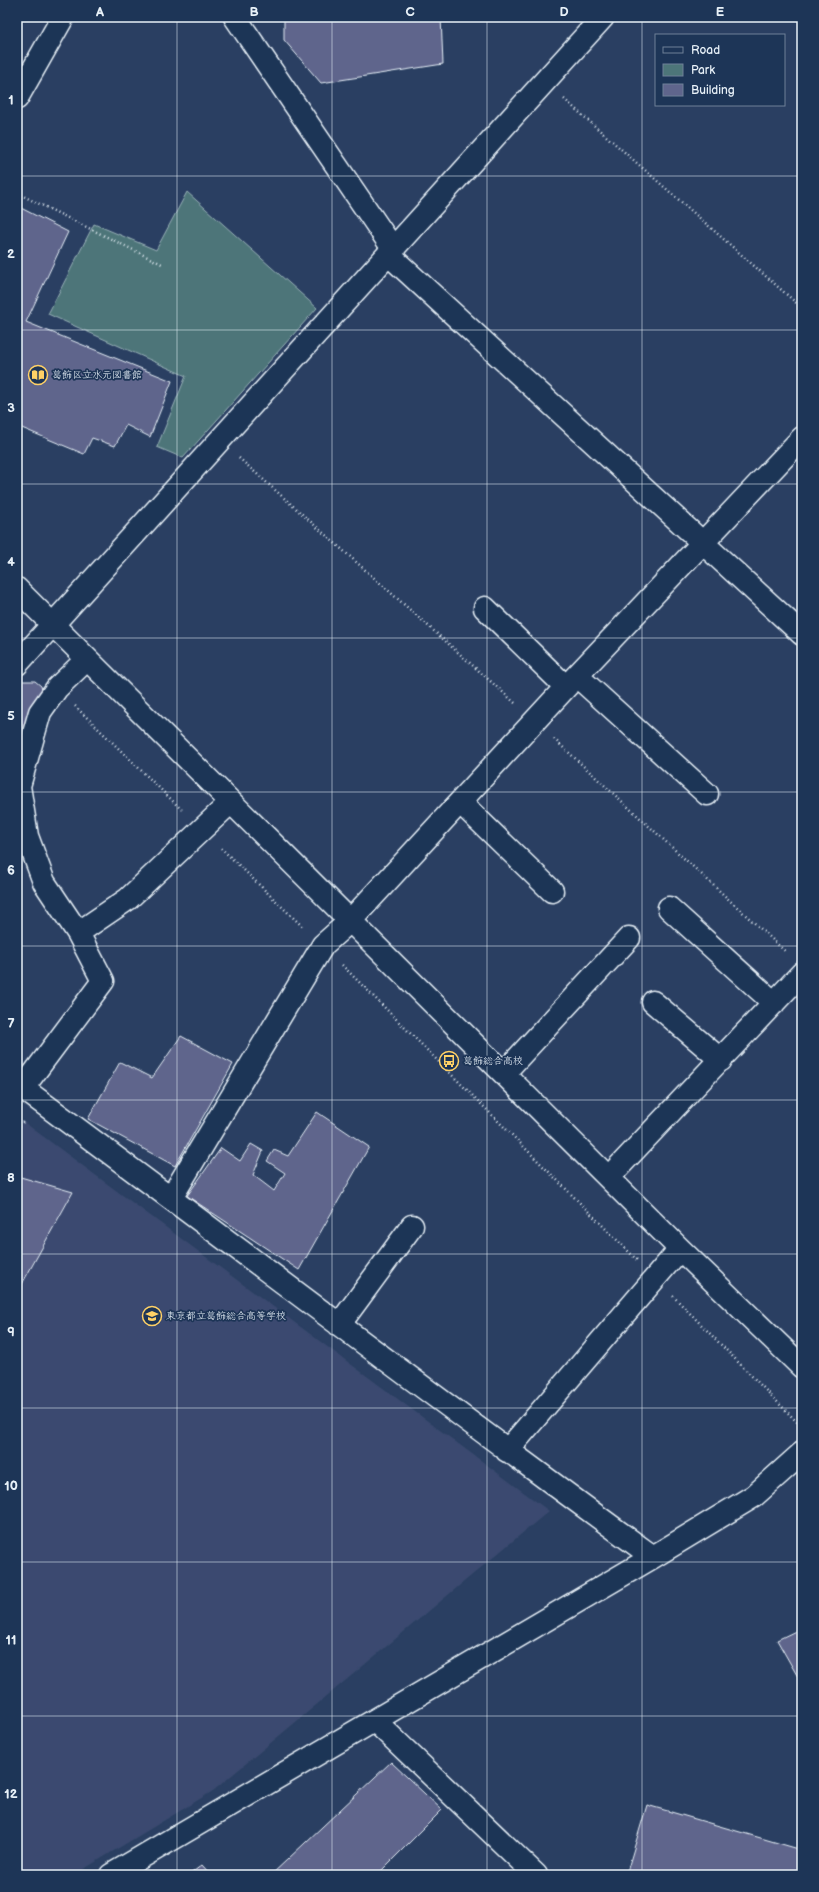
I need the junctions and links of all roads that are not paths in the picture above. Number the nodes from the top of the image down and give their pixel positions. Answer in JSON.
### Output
{"nodes":[{"id":1,"x":63,"y":17,"type":"edge"},
{"id":2,"x":235,"y":17,"type":"edge"},
{"id":3,"x":603,"y":17,"type":"edge"},
{"id":4,"x":17,"y":98,"type":"edge"},
{"id":5,"x":391,"y":252,"type":"junction"},
{"id":6,"x":802,"y":438,"type":"edge"},
{"id":7,"x":703,"y":542,"type":"junction"},
{"id":8,"x":17,"y":589,"type":"edge"},
{"id":9,"x":485,"y":608,"type":"dead end"},
{"id":10,"x":53,"y":626,"type":"junction"},
{"id":11,"x":802,"y":634,"type":"edge"},
{"id":12,"x":86,"y":660,"type":"junction"},
{"id":13,"x":17,"y":664,"type":"edge"},
{"id":14,"x":572,"y":681,"type":"junction"},
{"id":15,"x":707,"y":794,"type":"dead end"},
{"id":16,"x":231,"y":802,"type":"junction"},
{"id":17,"x":460,"y":802,"type":"junction"},
{"id":18,"x":552,"y":891,"type":"dead end"},
{"id":19,"x":669,"y":908,"type":"dead end"},
{"id":20,"x":351,"y":920,"type":"junction"},
{"id":21,"x":78,"y":933,"type":"junction"},
{"id":22,"x":629,"y":938,"type":"dead end"},
{"id":23,"x":797,"y":965,"type":"edge"},
{"id":24,"x":653,"y":1002,"type":"dead end"},
{"id":25,"x":774,"y":1003,"type":"junction"},
{"id":26,"x":721,"y":1060,"type":"junction"},
{"id":27,"x":504,"y":1073,"type":"junction"},
{"id":28,"x":20,"y":1086,"type":"edge"},
{"id":29,"x":609,"y":1177,"type":"junction"},
{"id":30,"x":171,"y":1198,"type":"junction"},
{"id":31,"x":412,"y":1226,"type":"dead end"},
{"id":32,"x":680,"y":1249,"type":"junction"},
{"id":33,"x":339,"y":1325,"type":"junction"},
{"id":34,"x":802,"y":1368,"type":"edge"},
{"id":35,"x":507,"y":1451,"type":"junction"},
{"id":36,"x":802,"y":1453,"type":"edge"},
{"id":37,"x":653,"y":1557,"type":"junction"},
{"id":38,"x":375,"y":1721,"type":"junction"},
{"id":39,"x":111,"y":1875,"type":"edge"},
{"id":40,"x":536,"y":1875,"type":"edge"}],
"edges":[{"from":1,"to":4,"type":"street"},
{"from":2,"to":5,"type":"street"},
{"from":3,"to":5,"type":"street"},
{"from":5,"to":7,"type":"street"},
{"from":5,"to":10,"type":"street"},
{"from":6,"to":7,"type":"street"},
{"from":7,"to":11,"type":"street"},
{"from":7,"to":14,"type":"street"},
{"from":8,"to":10,"type":"street"},
{"from":9,"to":14,"type":"street"},
{"from":10,"to":12,"type":"street"},
{"from":10,"to":13,"type":"street"},
{"from":12,"to":16,"type":"street"},
{"from":12,"to":21,"type":"street"},
{"from":14,"to":15,"type":"street"},
{"from":14,"to":17,"type":"street"},
{"from":16,"to":20,"type":"street"},
{"from":16,"to":21,"type":"street"},
{"from":17,"to":18,"type":"street"},
{"from":17,"to":20,"type":"street"},
{"from":19,"to":25,"type":"street"},
{"from":20,"to":27,"type":"street"},
{"from":20,"to":30,"type":"street"},
{"from":21,"to":28,"type":"street"},
{"from":22,"to":27,"type":"street"},
{"from":23,"to":25,"type":"street"},
{"from":24,"to":26,"type":"street"},
{"from":25,"to":26,"type":"street"},
{"from":26,"to":29,"type":"street"},
{"from":27,"to":29,"type":"street"},
{"from":28,"to":30,"type":"street"},
{"from":29,"to":32,"type":"street"},
{"from":30,"to":33,"type":"street"},
{"from":31,"to":33,"type":"street"},
{"from":32,"to":34,"type":"street"},
{"from":32,"to":35,"type":"street"},
{"from":33,"to":35,"type":"street"},
{"from":35,"to":37,"type":"street"},
{"from":36,"to":37,"type":"street"},
{"from":37,"to":38,"type":"street"},
{"from":38,"to":39,"type":"street"},
{"from":38,"to":40,"type":"street"}]}
